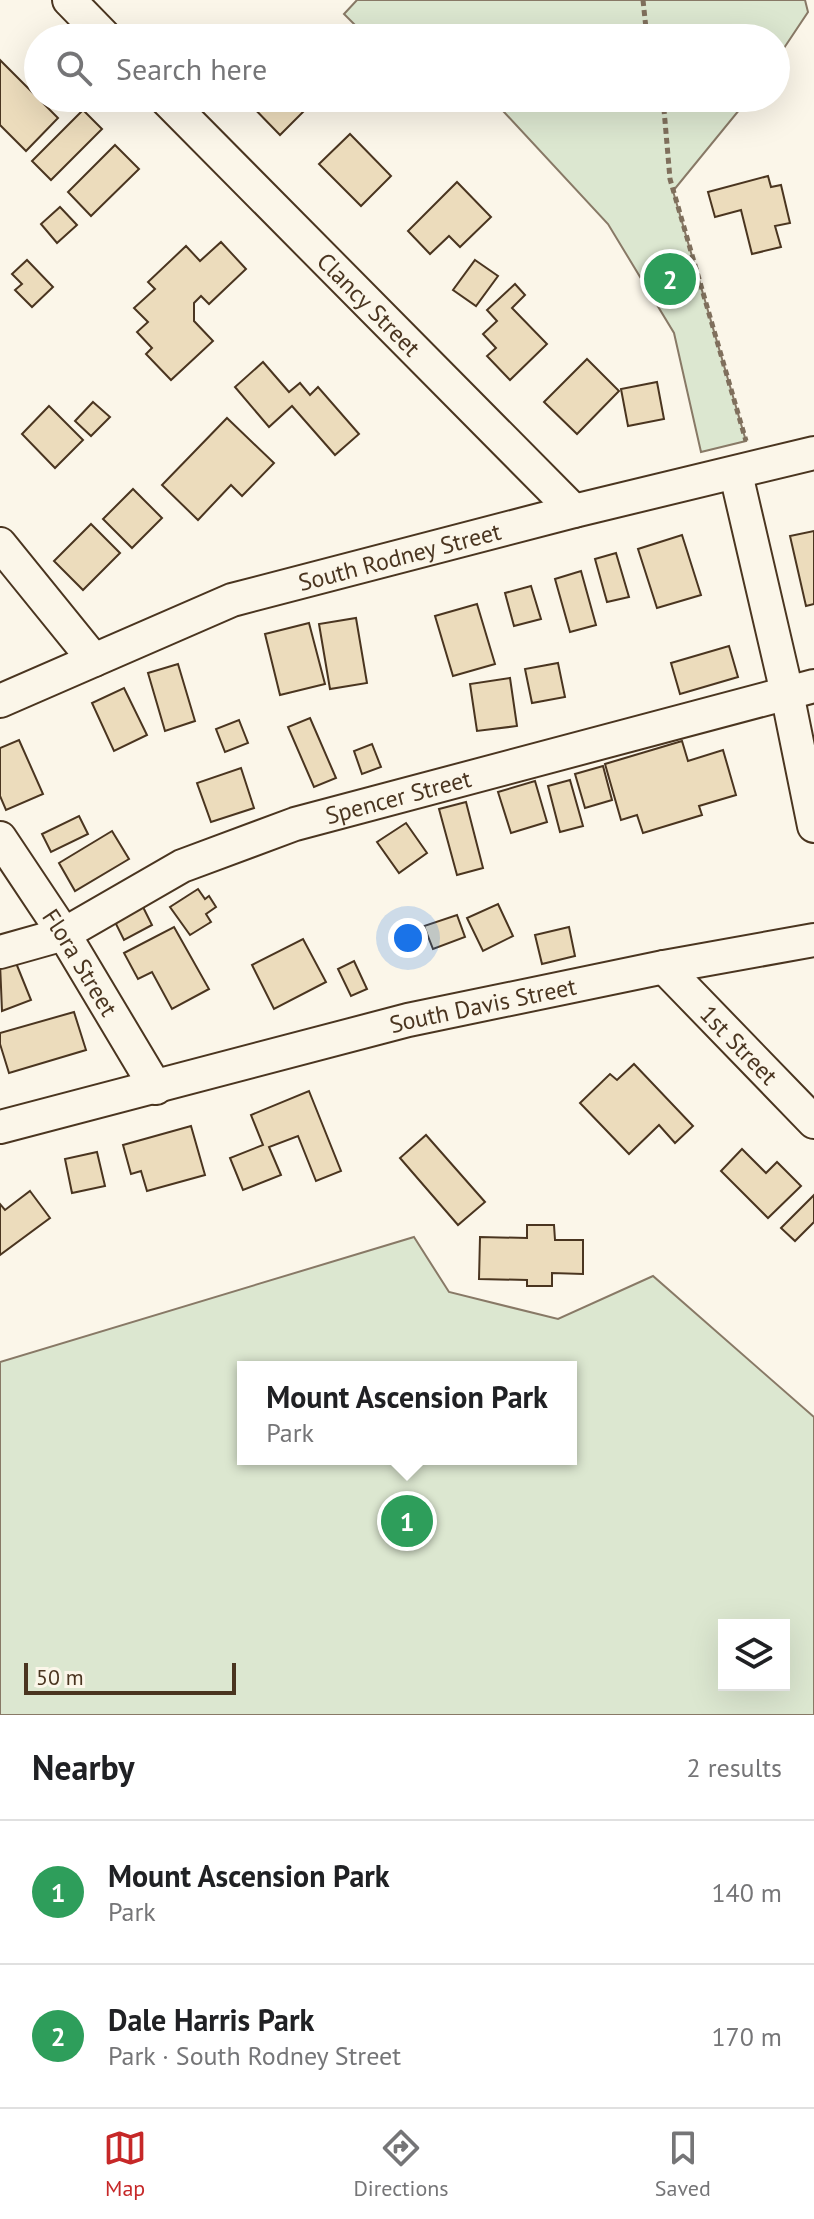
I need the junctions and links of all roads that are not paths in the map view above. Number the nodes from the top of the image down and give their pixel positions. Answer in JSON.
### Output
{"nodes":[{"id":1,"x":69,"y":0,"type":"edge"},
{"id":2,"x":92,"y":24,"type":"edge"},
{"id":3,"x":179,"y":112,"type":"edge"},
{"id":4,"x":814,"y":453,"type":"edge"},
{"id":5,"x":745,"y":471,"type":"junction"},
{"id":6,"x":574,"y":511,"type":"junction"},
{"id":7,"x":0,"y":544,"type":"edge"},
{"id":8,"x":94,"y":660,"type":"junction"},
{"id":9,"x":800,"y":690,"type":"edge"},
{"id":10,"x":0,"y":701,"type":"edge"},
{"id":11,"x":814,"y":826,"type":"edge"},
{"id":12,"x":0,"y":838,"type":"edge"},
{"id":13,"x":64,"y":934,"type":"junction"},
{"id":14,"x":814,"y":940,"type":"edge"},
{"id":15,"x":0,"y":952,"type":"edge"},
{"id":16,"x":664,"y":967,"type":"junction"},
{"id":17,"x":156,"y":1088,"type":"junction"},
{"id":18,"x":814,"y":1122,"type":"edge"},
{"id":19,"x":0,"y":1127,"type":"edge"}],
"edges":[{"from":1,"to":2,"type":"street"},
{"from":3,"to":6,"type":"street","name":"Clancy Street"},
{"from":4,"to":5,"type":"street","name":"South Rodney Street"},
{"from":5,"to":6,"type":"street","name":"South Rodney Street"},
{"from":5,"to":9,"type":"street"},
{"from":6,"to":8,"type":"street","name":"South Rodney Street"},
{"from":7,"to":8,"type":"street"},
{"from":8,"to":10,"type":"street","name":"South Rodney Street"},
{"from":9,"to":11,"type":"street"},
{"from":9,"to":13,"type":"street","name":"Spencer Street"},
{"from":12,"to":13,"type":"street","name":"Flora Street"},
{"from":13,"to":15,"type":"street","name":"Spencer Street"},
{"from":13,"to":17,"type":"street","name":"Flora Street"},
{"from":14,"to":16,"type":"street","name":"South Davis Street"},
{"from":16,"to":17,"type":"street","name":"South Davis Street"},
{"from":16,"to":18,"type":"street","name":"1st Street"},
{"from":17,"to":19,"type":"street","name":"South Davis Street"}]}
